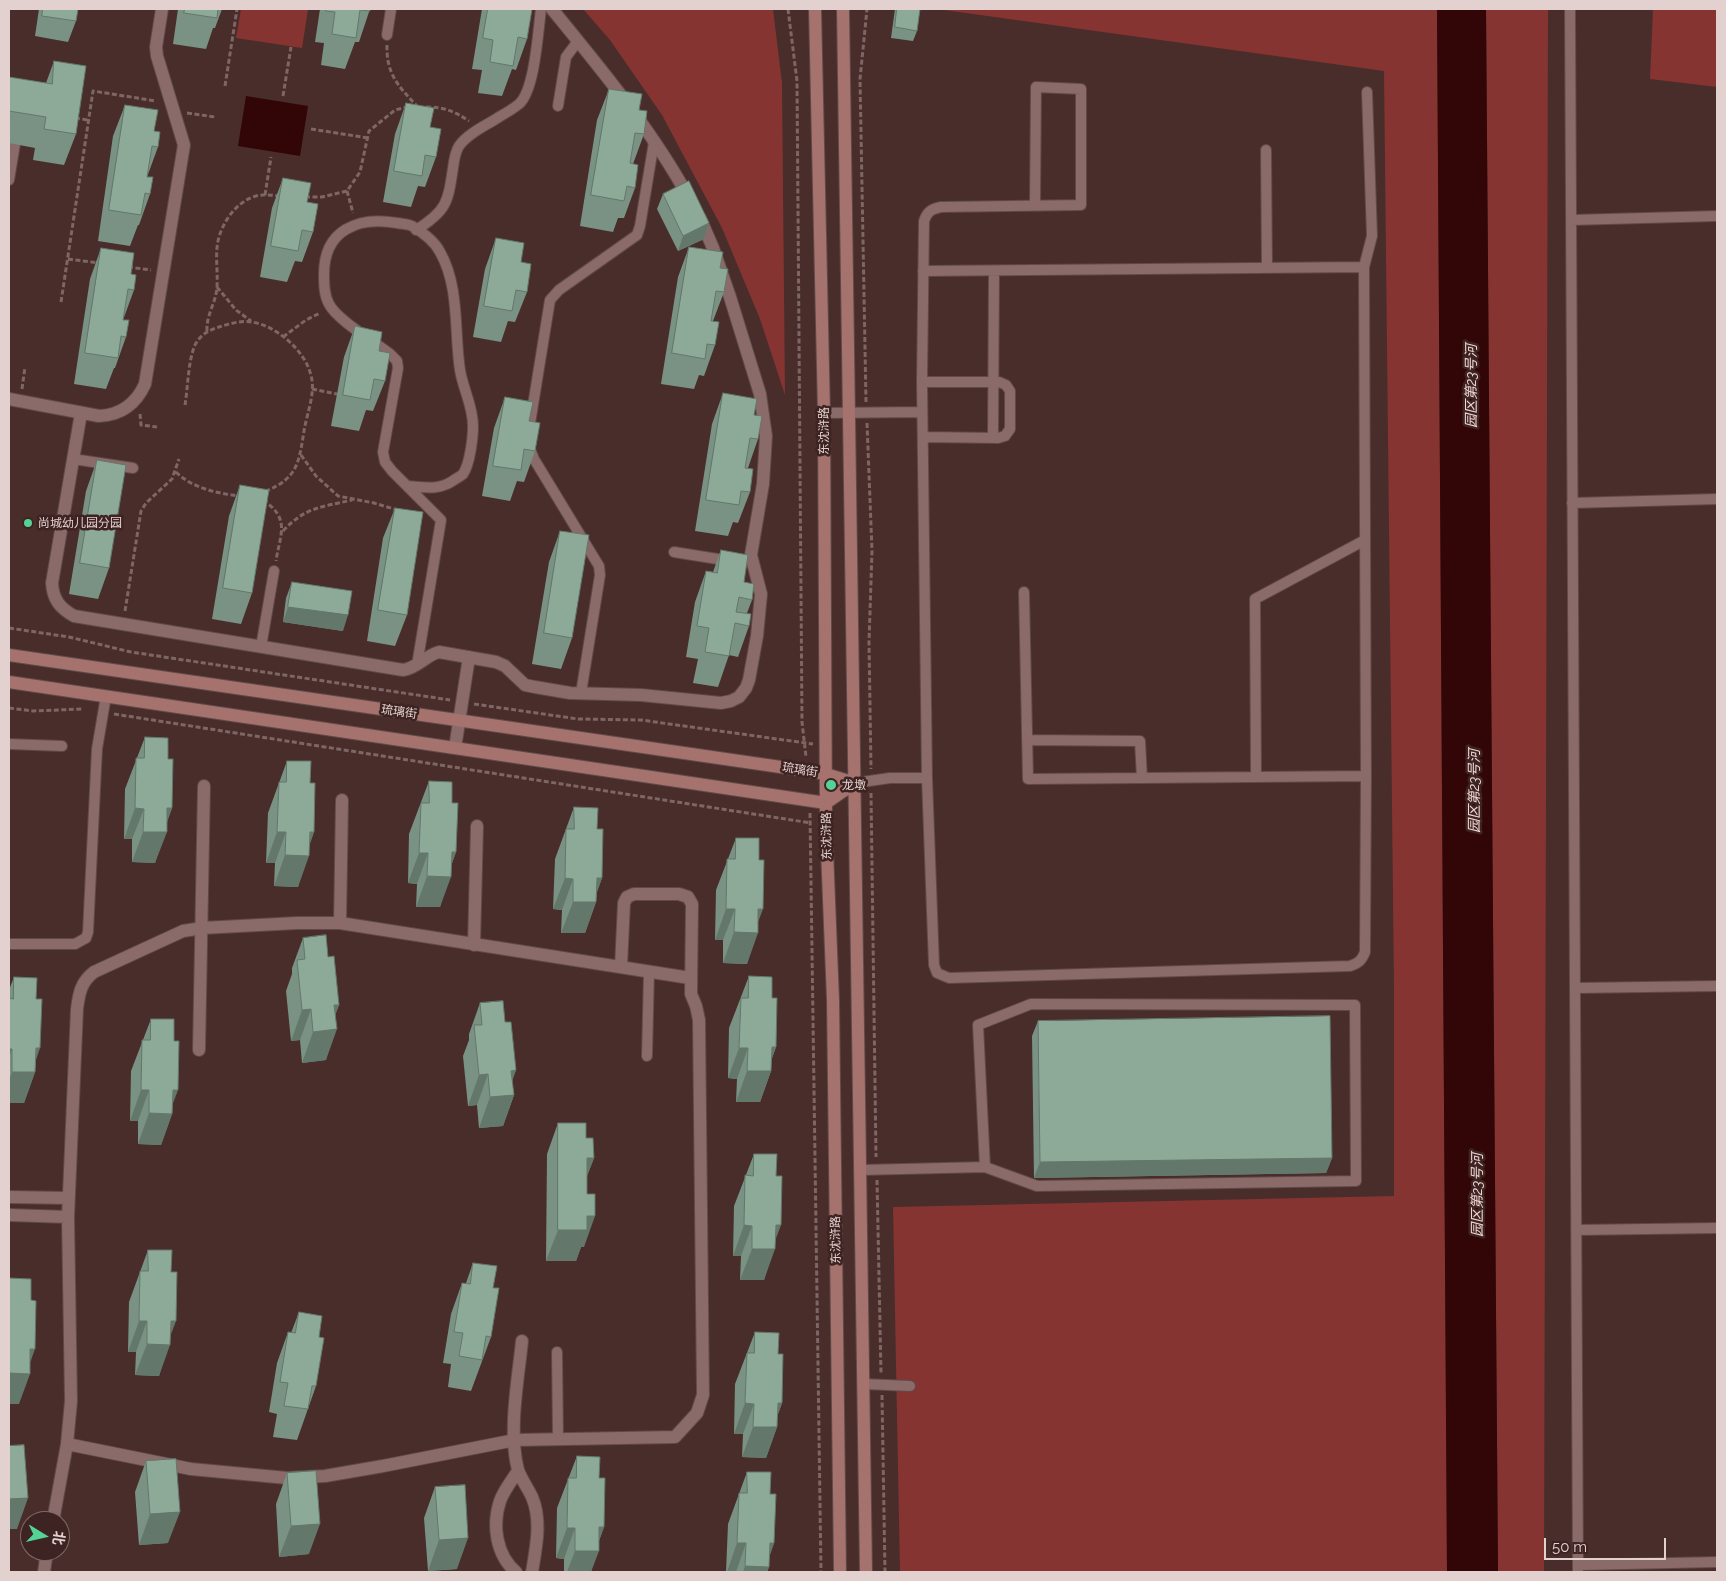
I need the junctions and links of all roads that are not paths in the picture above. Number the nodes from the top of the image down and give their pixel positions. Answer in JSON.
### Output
{"nodes":[{"id":1,"x":162,"y":9,"type":"edge"},
{"id":2,"x":391,"y":9,"type":"edge"},
{"id":3,"x":541,"y":9,"type":"edge"},
{"id":4,"x":552,"y":9,"type":"edge"},
{"id":5,"x":815,"y":9,"type":"edge"},
{"id":6,"x":843,"y":9,"type":"edge"},
{"id":7,"x":1570,"y":9,"type":"edge"},
{"id":8,"x":387,"y":35,"type":"road end"},
{"id":9,"x":578,"y":41,"type":"junction"},
{"id":10,"x":1367,"y":92,"type":"dead end"},
{"id":11,"x":558,"y":106,"type":"dead end"},
{"id":12,"x":654,"y":142,"type":"junction"},
{"id":13,"x":15,"y":144,"type":"dead end"},
{"id":14,"x":1266,"y":150,"type":"dead end"},
{"id":15,"x":9,"y":180,"type":"edge"},
{"id":16,"x":1035,"y":205,"type":"junction"},
{"id":17,"x":1717,"y":216,"type":"edge"},
{"id":18,"x":1571,"y":220,"type":"junction"},
{"id":19,"x":416,"y":230,"type":"junction"},
{"id":20,"x":1364,"y":267,"type":"junction"},
{"id":21,"x":1267,"y":268,"type":"junction"},
{"id":22,"x":923,"y":271,"type":"junction"},
{"id":23,"x":994,"y":271,"type":"junction"},
{"id":24,"x":922,"y":382,"type":"junction"},
{"id":25,"x":993,"y":382,"type":"junction"},
{"id":26,"x":14,"y":400,"type":"edge"},
{"id":27,"x":922,"y":412,"type":"junction"},
{"id":28,"x":81,"y":413,"type":"junction"},
{"id":29,"x":824,"y":413,"type":"junction"},
{"id":30,"x":849,"y":414,"type":"junction"},
{"id":31,"x":923,"y":437,"type":"junction"},
{"id":32,"x":993,"y":438,"type":"junction"},
{"id":33,"x":73,"y":459,"type":"junction"},
{"id":34,"x":133,"y":468,"type":"dead end"},
{"id":35,"x":407,"y":486,"type":"junction"},
{"id":36,"x":1717,"y":499,"type":"edge"},
{"id":37,"x":1572,"y":503,"type":"junction"},
{"id":38,"x":1366,"y":540,"type":"junction"},
{"id":39,"x":674,"y":552,"type":"dead end"},
{"id":40,"x":745,"y":564,"type":"junction"},
{"id":41,"x":274,"y":571,"type":"road end"},
{"id":42,"x":1024,"y":592,"type":"dead end"},
{"id":43,"x":261,"y":647,"type":"junction"},
{"id":44,"x":9,"y":656,"type":"edge"},
{"id":45,"x":469,"y":657,"type":"junction"},
{"id":46,"x":417,"y":665,"type":"junction"},
{"id":47,"x":9,"y":682,"type":"edge"},
{"id":48,"x":581,"y":693,"type":"junction"},
{"id":49,"x":106,"y":696,"type":"junction"},
{"id":50,"x":459,"y":721,"type":"junction"},
{"id":51,"x":1027,"y":740,"type":"junction"},
{"id":52,"x":9,"y":744,"type":"edge"},
{"id":53,"x":62,"y":746,"type":"dead end"},
{"id":54,"x":455,"y":748,"type":"junction"},
{"id":55,"x":826,"y":774,"type":"junction"},
{"id":56,"x":1256,"y":776,"type":"junction"},
{"id":57,"x":1366,"y":776,"type":"junction"},
{"id":58,"x":927,"y":778,"type":"junction"},
{"id":59,"x":1142,"y":778,"type":"junction"},
{"id":60,"x":855,"y":783,"type":"junction"},
{"id":61,"x":204,"y":786,"type":"dead end"},
{"id":62,"x":342,"y":800,"type":"dead end"},
{"id":63,"x":826,"y":803,"type":"junction"},
{"id":64,"x":477,"y":826,"type":"dead end"},
{"id":65,"x":340,"y":923,"type":"junction"},
{"id":66,"x":202,"y":928,"type":"junction"},
{"id":67,"x":9,"y":944,"type":"edge"},
{"id":68,"x":474,"y":945,"type":"junction"},
{"id":69,"x":620,"y":966,"type":"junction"},
{"id":70,"x":649,"y":971,"type":"junction"},
{"id":71,"x":690,"y":978,"type":"junction"},
{"id":72,"x":1717,"y":986,"type":"edge"},
{"id":73,"x":1575,"y":988,"type":"junction"},
{"id":74,"x":199,"y":1050,"type":"dead end"},
{"id":75,"x":647,"y":1056,"type":"dead end"},
{"id":76,"x":985,"y":1167,"type":"junction"},
{"id":77,"x":861,"y":1170,"type":"junction"},
{"id":78,"x":9,"y":1197,"type":"edge"},
{"id":79,"x":68,"y":1198,"type":"junction"},
{"id":80,"x":9,"y":1215,"type":"edge"},
{"id":81,"x":68,"y":1217,"type":"junction"},
{"id":82,"x":1717,"y":1228,"type":"edge"},
{"id":83,"x":1576,"y":1230,"type":"junction"},
{"id":84,"x":522,"y":1341,"type":"dead end"},
{"id":85,"x":557,"y":1352,"type":"dead end"},
{"id":86,"x":864,"y":1384,"type":"junction"},
{"id":87,"x":910,"y":1386,"type":"dead end"},
{"id":88,"x":558,"y":1439,"type":"junction"},
{"id":89,"x":515,"y":1440,"type":"junction"},
{"id":90,"x":67,"y":1444,"type":"junction"},
{"id":91,"x":518,"y":1471,"type":"junction"},
{"id":92,"x":55,"y":1511,"type":"edge"},
{"id":93,"x":1717,"y":1562,"type":"edge"},
{"id":94,"x":1578,"y":1568,"type":"edge"},
{"id":95,"x":516,"y":1572,"type":"edge"},
{"id":96,"x":532,"y":1572,"type":"edge"},
{"id":97,"x":840,"y":1572,"type":"edge"},
{"id":98,"x":866,"y":1572,"type":"edge"}],
"edges":[{"from":1,"to":28,"type":"street"},
{"from":2,"to":8,"type":"lane"},
{"from":3,"to":19,"type":"lane"},
{"from":4,"to":9,"type":"street"},
{"from":5,"to":29,"type":"main road","name":"东沈浒路"},
{"from":6,"to":30,"type":"main road","name":"东沈浒路"},
{"from":7,"to":18,"type":"lane"},
{"from":9,"to":11,"type":"lane"},
{"from":9,"to":12,"type":"street"},
{"from":10,"to":20,"type":"lane"},
{"from":12,"to":40,"type":"street"},
{"from":12,"to":48,"type":"lane"},
{"from":13,"to":15,"type":"lane"},
{"from":14,"to":21,"type":"lane"},
{"from":16,"to":16,"type":"lane"},
{"from":16,"to":22,"type":"lane"},
{"from":17,"to":18,"type":"lane"},
{"from":18,"to":37,"type":"lane"},
{"from":19,"to":35,"type":"lane"},
{"from":19,"to":35,"type":"lane"},
{"from":20,"to":21,"type":"lane"},
{"from":20,"to":38,"type":"lane"},
{"from":21,"to":23,"type":"lane"},
{"from":22,"to":23,"type":"lane"},
{"from":22,"to":24,"type":"lane"},
{"from":23,"to":25,"type":"lane"},
{"from":24,"to":25,"type":"lane"},
{"from":24,"to":27,"type":"lane"},
{"from":25,"to":32,"type":"lane"},
{"from":25,"to":32,"type":"lane"},
{"from":26,"to":28,"type":"street"},
{"from":27,"to":30,"type":"lane"},
{"from":27,"to":31,"type":"lane"},
{"from":28,"to":33,"type":"street"},
{"from":29,"to":30,"type":"lane"},
{"from":29,"to":55,"type":"main road","name":"东沈浒路"},
{"from":30,"to":60,"type":"main road","name":"东沈浒路"},
{"from":31,"to":32,"type":"lane"},
{"from":31,"to":58,"type":"lane"},
{"from":33,"to":34,"type":"lane"},
{"from":33,"to":43,"type":"street"},
{"from":35,"to":46,"type":"lane"},
{"from":36,"to":37,"type":"lane"},
{"from":37,"to":73,"type":"lane"},
{"from":38,"to":56,"type":"lane"},
{"from":38,"to":57,"type":"lane"},
{"from":39,"to":40,"type":"lane"},
{"from":40,"to":48,"type":"street"},
{"from":41,"to":43,"type":"lane"},
{"from":42,"to":51,"type":"lane"},
{"from":43,"to":46,"type":"street"},
{"from":44,"to":50,"type":"main road","name":"琉璃街"},
{"from":45,"to":46,"type":"street"},
{"from":45,"to":48,"type":"street"},
{"from":45,"to":50,"type":"street"},
{"from":47,"to":49,"type":"main road"},
{"from":49,"to":54,"type":"main road"},
{"from":49,"to":67,"type":"lane"},
{"from":50,"to":54,"type":"street"},
{"from":50,"to":55,"type":"main road","name":"琉璃街"},
{"from":51,"to":59,"type":"lane"},
{"from":51,"to":59,"type":"lane"},
{"from":52,"to":53,"type":"lane"},
{"from":54,"to":63,"type":"main road"},
{"from":55,"to":60,"type":"main road","name":"琉璃街"},
{"from":55,"to":63,"type":"main road","name":"东沈浒路"},
{"from":56,"to":57,"type":"lane"},
{"from":56,"to":59,"type":"lane"},
{"from":57,"to":58,"type":"lane"},
{"from":58,"to":60,"type":"lane"},
{"from":60,"to":63,"type":"main road"},
{"from":60,"to":77,"type":"main road","name":"东沈浒路"},
{"from":61,"to":66,"type":"street"},
{"from":62,"to":65,"type":"street"},
{"from":63,"to":97,"type":"main road","name":"东沈浒路"},
{"from":64,"to":68,"type":"street"},
{"from":65,"to":66,"type":"street"},
{"from":65,"to":68,"type":"street"},
{"from":66,"to":74,"type":"street"},
{"from":66,"to":79,"type":"street"},
{"from":68,"to":69,"type":"street"},
{"from":69,"to":70,"type":"street"},
{"from":69,"to":71,"type":"street"},
{"from":70,"to":71,"type":"street"},
{"from":70,"to":75,"type":"lane"},
{"from":71,"to":88,"type":"street"},
{"from":72,"to":73,"type":"lane"},
{"from":73,"to":83,"type":"lane"},
{"from":76,"to":76,"type":"lane"},
{"from":76,"to":77,"type":"lane"},
{"from":77,"to":86,"type":"main road","name":"东沈浒路"},
{"from":78,"to":79,"type":"street"},
{"from":79,"to":81,"type":"street"},
{"from":80,"to":81,"type":"street"},
{"from":81,"to":90,"type":"street"},
{"from":82,"to":83,"type":"lane"},
{"from":83,"to":94,"type":"lane"},
{"from":84,"to":89,"type":"street"},
{"from":85,"to":88,"type":"lane"},
{"from":86,"to":87,"type":"lane"},
{"from":86,"to":98,"type":"main road","name":"东沈浒路"},
{"from":88,"to":89,"type":"street"},
{"from":89,"to":90,"type":"street"},
{"from":89,"to":91,"type":"street"},
{"from":90,"to":92,"type":"street"},
{"from":91,"to":95,"type":"street"},
{"from":91,"to":96,"type":"street"},
{"from":93,"to":94,"type":"lane"}]}
